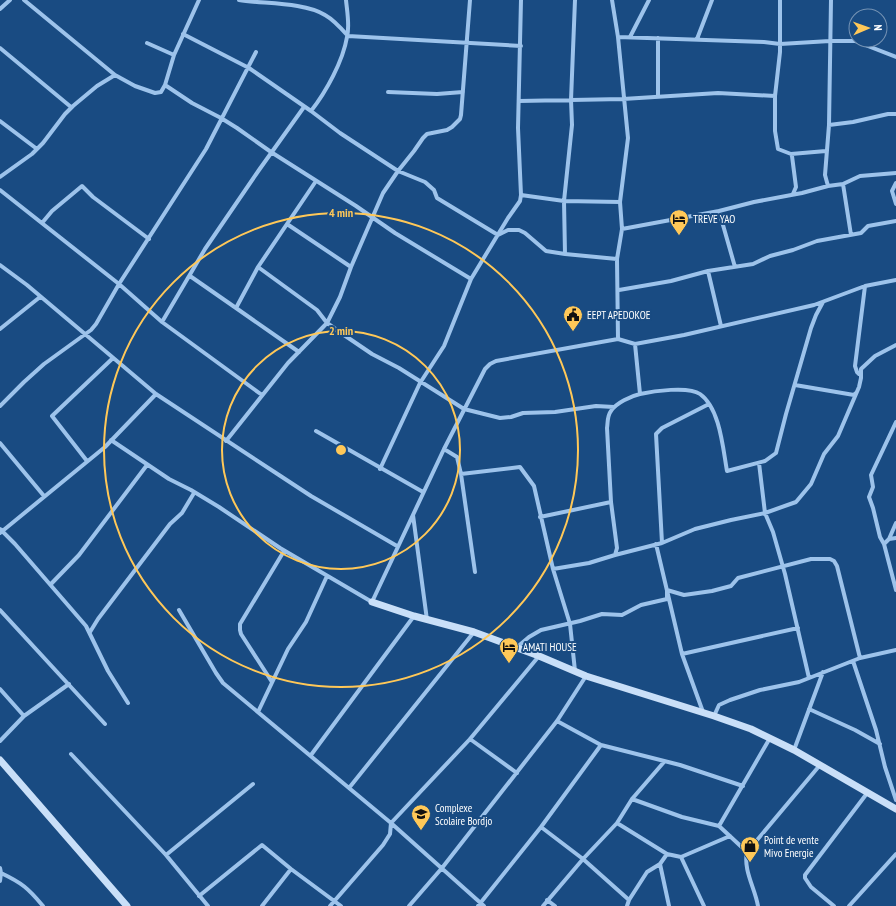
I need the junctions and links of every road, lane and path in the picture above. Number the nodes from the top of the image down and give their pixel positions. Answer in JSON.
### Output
{"nodes":[{"id":1,"x":10,"y":0,"type":"edge"},
{"id":2,"x":24,"y":0,"type":"edge"},
{"id":3,"x":199,"y":0,"type":"edge"},
{"id":4,"x":239,"y":0,"type":"edge"},
{"id":5,"x":346,"y":0,"type":"edge"},
{"id":6,"x":470,"y":0,"type":"edge"},
{"id":7,"x":521,"y":0,"type":"edge"},
{"id":8,"x":574,"y":0,"type":"edge"},
{"id":9,"x":612,"y":0,"type":"edge"},
{"id":10,"x":649,"y":0,"type":"edge"},
{"id":11,"x":712,"y":0,"type":"edge"},
{"id":12,"x":780,"y":0,"type":"edge"},
{"id":13,"x":831,"y":0,"type":"edge"},
{"id":14,"x":0,"y":9,"type":"edge"},
{"id":15,"x":183,"y":34,"type":"junction"},
{"id":16,"x":348,"y":36,"type":"junction"},
{"id":17,"x":618,"y":37,"type":"junction"},
{"id":18,"x":630,"y":37,"type":"junction"},
{"id":19,"x":658,"y":38,"type":"junction"},
{"id":20,"x":697,"y":39,"type":"junction"},
{"id":21,"x":830,"y":41,"type":"junction"},
{"id":22,"x":467,"y":42,"type":"junction"},
{"id":23,"x":147,"y":43,"type":"dead end"},
{"id":24,"x":780,"y":44,"type":"junction"},
{"id":25,"x":521,"y":46,"type":"junction"},
{"id":26,"x":0,"y":48,"type":"edge"},
{"id":27,"x":256,"y":52,"type":"dead end"},
{"id":28,"x":174,"y":55,"type":"junction"},
{"id":29,"x":896,"y":57,"type":"edge"},
{"id":30,"x":249,"y":68,"type":"junction"},
{"id":31,"x":115,"y":75,"type":"junction"},
{"id":32,"x":165,"y":85,"type":"junction"},
{"id":33,"x":388,"y":92,"type":"dead end"},
{"id":34,"x":463,"y":92,"type":"junction"},
{"id":35,"x":775,"y":96,"type":"junction"},
{"id":36,"x":658,"y":97,"type":"junction"},
{"id":37,"x":623,"y":99,"type":"junction"},
{"id":38,"x":571,"y":100,"type":"junction"},
{"id":39,"x":519,"y":101,"type":"junction"},
{"id":40,"x":72,"y":107,"type":"junction"},
{"id":41,"x":304,"y":107,"type":"junction"},
{"id":42,"x":311,"y":111,"type":"junction"},
{"id":43,"x":896,"y":114,"type":"edge"},
{"id":44,"x":221,"y":118,"type":"junction"},
{"id":45,"x":0,"y":120,"type":"edge"},
{"id":46,"x":829,"y":125,"type":"junction"},
{"id":47,"x":37,"y":149,"type":"junction"},
{"id":48,"x":826,"y":151,"type":"junction"},
{"id":49,"x":271,"y":152,"type":"junction"},
{"id":50,"x":791,"y":154,"type":"junction"},
{"id":51,"x":398,"y":171,"type":"junction"},
{"id":52,"x":896,"y":173,"type":"edge"},
{"id":53,"x":0,"y":177,"type":"edge"},
{"id":54,"x":316,"y":181,"type":"junction"},
{"id":55,"x":896,"y":182,"type":"edge"},
{"id":56,"x":843,"y":184,"type":"junction"},
{"id":57,"x":828,"y":186,"type":"junction"},
{"id":58,"x":0,"y":190,"type":"edge"},
{"id":59,"x":793,"y":194,"type":"junction"},
{"id":60,"x":521,"y":195,"type":"junction"},
{"id":61,"x":564,"y":201,"type":"junction"},
{"id":62,"x":620,"y":202,"type":"junction"},
{"id":63,"x":896,"y":204,"type":"edge"},
{"id":64,"x":719,"y":211,"type":"junction"},
{"id":65,"x":372,"y":217,"type":"junction"},
{"id":66,"x":896,"y":221,"type":"edge"},
{"id":67,"x":42,"y":223,"type":"junction"},
{"id":68,"x":287,"y":224,"type":"junction"},
{"id":69,"x":622,"y":229,"type":"junction"},
{"id":70,"x":851,"y":234,"type":"junction"},
{"id":71,"x":498,"y":235,"type":"junction"},
{"id":72,"x":149,"y":239,"type":"junction"},
{"id":73,"x":564,"y":254,"type":"junction"},
{"id":74,"x":618,"y":259,"type":"junction"},
{"id":75,"x":1,"y":266,"type":"edge"},
{"id":76,"x":258,"y":267,"type":"junction"},
{"id":77,"x":351,"y":267,"type":"junction"},
{"id":78,"x":735,"y":267,"type":"junction"},
{"id":79,"x":708,"y":271,"type":"junction"},
{"id":80,"x":190,"y":276,"type":"junction"},
{"id":81,"x":471,"y":279,"type":"junction"},
{"id":82,"x":896,"y":280,"type":"edge"},
{"id":83,"x":119,"y":284,"type":"junction"},
{"id":84,"x":865,"y":286,"type":"junction"},
{"id":85,"x":619,"y":290,"type":"junction"},
{"id":86,"x":40,"y":297,"type":"junction"},
{"id":87,"x":824,"y":301,"type":"junction"},
{"id":88,"x":236,"y":308,"type":"junction"},
{"id":89,"x":162,"y":322,"type":"junction"},
{"id":90,"x":327,"y":322,"type":"junction"},
{"id":91,"x":721,"y":326,"type":"junction"},
{"id":92,"x":0,"y":329,"type":"edge"},
{"id":93,"x":84,"y":334,"type":"junction"},
{"id":94,"x":618,"y":339,"type":"junction"},
{"id":95,"x":635,"y":344,"type":"junction"},
{"id":96,"x":896,"y":345,"type":"edge"},
{"id":97,"x":299,"y":352,"type":"junction"},
{"id":98,"x":114,"y":358,"type":"junction"},
{"id":99,"x":861,"y":369,"type":"junction"},
{"id":100,"x":420,"y":383,"type":"junction"},
{"id":101,"x":795,"y":385,"type":"junction"},
{"id":102,"x":856,"y":393,"type":"junction"},
{"id":103,"x":156,"y":394,"type":"junction"},
{"id":104,"x":640,"y":394,"type":"junction"},
{"id":105,"x":262,"y":395,"type":"junction"},
{"id":106,"x":709,"y":404,"type":"junction"},
{"id":107,"x":0,"y":406,"type":"edge"},
{"id":108,"x":614,"y":406,"type":"junction"},
{"id":109,"x":464,"y":409,"type":"junction"},
{"id":110,"x":896,"y":422,"type":"edge"},
{"id":111,"x":316,"y":431,"type":"dead end"},
{"id":112,"x":111,"y":440,"type":"junction"},
{"id":113,"x":226,"y":441,"type":"junction"},
{"id":114,"x":0,"y":443,"type":"edge"},
{"id":115,"x":444,"y":449,"type":"junction"},
{"id":116,"x":87,"y":461,"type":"junction"},
{"id":117,"x":759,"y":462,"type":"junction"},
{"id":118,"x":147,"y":465,"type":"junction"},
{"id":119,"x":380,"y":469,"type":"junction"},
{"id":120,"x":462,"y":474,"type":"junction"},
{"id":121,"x":424,"y":492,"type":"junction"},
{"id":122,"x":194,"y":493,"type":"junction"},
{"id":123,"x":44,"y":496,"type":"junction"},
{"id":124,"x":611,"y":502,"type":"junction"},
{"id":125,"x":765,"y":513,"type":"junction"},
{"id":126,"x":413,"y":514,"type":"junction"},
{"id":127,"x":540,"y":517,"type":"junction"},
{"id":128,"x":896,"y":522,"type":"edge"},
{"id":129,"x":1,"y":531,"type":"edge"},
{"id":130,"x":896,"y":538,"type":"edge"},
{"id":131,"x":889,"y":539,"type":"junction"},
{"id":132,"x":662,"y":543,"type":"junction"},
{"id":133,"x":656,"y":544,"type":"junction"},
{"id":134,"x":884,"y":544,"type":"junction"},
{"id":135,"x":397,"y":546,"type":"junction"},
{"id":136,"x":284,"y":551,"type":"junction"},
{"id":137,"x":615,"y":555,"type":"junction"},
{"id":138,"x":783,"y":565,"type":"junction"},
{"id":139,"x":553,"y":569,"type":"junction"},
{"id":140,"x":475,"y":572,"type":"dead end"},
{"id":141,"x":327,"y":576,"type":"junction"},
{"id":142,"x":51,"y":584,"type":"junction"},
{"id":143,"x":667,"y":590,"type":"junction"},
{"id":144,"x":896,"y":590,"type":"edge"},
{"id":145,"x":372,"y":602,"type":"junction"},
{"id":146,"x":0,"y":610,"type":"edge"},
{"id":147,"x":179,"y":610,"type":"dead end"},
{"id":148,"x":414,"y":616,"type":"junction"},
{"id":149,"x":427,"y":620,"type":"junction"},
{"id":150,"x":570,"y":624,"type":"junction"},
{"id":151,"x":798,"y":628,"type":"junction"},
{"id":152,"x":90,"y":632,"type":"junction"},
{"id":153,"x":474,"y":632,"type":"junction"},
{"id":154,"x":516,"y":648,"type":"junction"},
{"id":155,"x":896,"y":650,"type":"edge"},
{"id":156,"x":682,"y":654,"type":"junction"},
{"id":157,"x":538,"y":656,"type":"junction"},
{"id":158,"x":860,"y":658,"type":"junction"},
{"id":159,"x":853,"y":661,"type":"junction"},
{"id":160,"x":575,"y":672,"type":"junction"},
{"id":161,"x":823,"y":672,"type":"junction"},
{"id":162,"x":586,"y":676,"type":"junction"},
{"id":163,"x":809,"y":678,"type":"junction"},
{"id":164,"x":272,"y":682,"type":"junction"},
{"id":165,"x":69,"y":684,"type":"junction"},
{"id":166,"x":0,"y":689,"type":"edge"},
{"id":167,"x":128,"y":703,"type":"dead end"},
{"id":168,"x":809,"y":709,"type":"junction"},
{"id":169,"x":258,"y":712,"type":"junction"},
{"id":170,"x":702,"y":712,"type":"junction"},
{"id":171,"x":24,"y":716,"type":"junction"},
{"id":172,"x":714,"y":716,"type":"junction"},
{"id":173,"x":557,"y":721,"type":"junction"},
{"id":174,"x":105,"y":724,"type":"dead end"},
{"id":175,"x":770,"y":738,"type":"junction"},
{"id":176,"x":470,"y":739,"type":"junction"},
{"id":177,"x":0,"y":741,"type":"edge"},
{"id":178,"x":880,"y":744,"type":"junction"},
{"id":179,"x":602,"y":745,"type":"junction"},
{"id":180,"x":794,"y":750,"type":"junction"},
{"id":181,"x":71,"y":754,"type":"dead end"},
{"id":182,"x":311,"y":755,"type":"junction"},
{"id":183,"x":0,"y":760,"type":"edge"},
{"id":184,"x":664,"y":762,"type":"junction"},
{"id":185,"x":820,"y":765,"type":"junction"},
{"id":186,"x":517,"y":773,"type":"junction"},
{"id":187,"x":253,"y":784,"type":"dead end"},
{"id":188,"x":743,"y":786,"type":"junction"},
{"id":189,"x":349,"y":788,"type":"junction"},
{"id":190,"x":868,"y":792,"type":"junction"},
{"id":191,"x":632,"y":799,"type":"junction"},
{"id":192,"x":896,"y":800,"type":"edge"},
{"id":193,"x":896,"y":809,"type":"edge"},
{"id":194,"x":391,"y":823,"type":"junction"},
{"id":195,"x":617,"y":823,"type":"junction"},
{"id":196,"x":719,"y":826,"type":"junction"},
{"id":197,"x":541,"y":827,"type":"junction"},
{"id":198,"x":730,"y":836,"type":"junction"},
{"id":199,"x":747,"y":852,"type":"junction"},
{"id":200,"x":668,"y":854,"type":"junction"},
{"id":201,"x":896,"y":854,"type":"edge"},
{"id":202,"x":166,"y":855,"type":"junction"},
{"id":203,"x":681,"y":857,"type":"junction"},
{"id":204,"x":583,"y":860,"type":"junction"},
{"id":205,"x":660,"y":864,"type":"junction"},
{"id":206,"x":442,"y":868,"type":"junction"},
{"id":207,"x":291,"y":869,"type":"junction"},
{"id":208,"x":1,"y":871,"type":"edge"},
{"id":209,"x":0,"y":881,"type":"edge"},
{"id":210,"x":199,"y":896,"type":"junction"},
{"id":211,"x":335,"y":900,"type":"junction"},
{"id":212,"x":547,"y":900,"type":"junction"},
{"id":213,"x":629,"y":900,"type":"junction"},
{"id":214,"x":481,"y":905,"type":"edge"},
{"id":215,"x":43,"y":906,"type":"edge"},
{"id":216,"x":127,"y":906,"type":"edge"},
{"id":217,"x":208,"y":906,"type":"edge"},
{"id":218,"x":262,"y":906,"type":"edge"},
{"id":219,"x":330,"y":906,"type":"edge"},
{"id":220,"x":341,"y":906,"type":"edge"},
{"id":221,"x":409,"y":906,"type":"edge"},
{"id":222,"x":543,"y":906,"type":"edge"},
{"id":223,"x":555,"y":906,"type":"edge"},
{"id":224,"x":627,"y":906,"type":"edge"},
{"id":225,"x":669,"y":906,"type":"edge"},
{"id":226,"x":704,"y":906,"type":"edge"},
{"id":227,"x":758,"y":906,"type":"edge"},
{"id":228,"x":834,"y":906,"type":"edge"},
{"id":229,"x":849,"y":906,"type":"edge"}],
"edges":[{"from":1,"to":14,"type":"street"},
{"from":2,"to":31,"type":"street"},
{"from":3,"to":15,"type":"street"},
{"from":4,"to":16,"type":"street"},
{"from":5,"to":16,"type":"street"},
{"from":6,"to":22,"type":"street"},
{"from":7,"to":25,"type":"street"},
{"from":8,"to":38,"type":"street"},
{"from":9,"to":17,"type":"street"},
{"from":10,"to":18,"type":"street"},
{"from":11,"to":20,"type":"street"},
{"from":12,"to":24,"type":"street"},
{"from":13,"to":21,"type":"street"},
{"from":15,"to":28,"type":"street"},
{"from":15,"to":30,"type":"street"},
{"from":16,"to":22,"type":"street"},
{"from":16,"to":42,"type":"street"},
{"from":17,"to":18,"type":"street"},
{"from":17,"to":37,"type":"street"},
{"from":18,"to":19,"type":"street"},
{"from":19,"to":20,"type":"street"},
{"from":19,"to":36,"type":"street"},
{"from":20,"to":24,"type":"street"},
{"from":21,"to":24,"type":"street"},
{"from":21,"to":29,"type":"street"},
{"from":21,"to":46,"type":"street"},
{"from":22,"to":25,"type":"street"},
{"from":22,"to":34,"type":"street"},
{"from":23,"to":28,"type":"street"},
{"from":24,"to":35,"type":"street"},
{"from":25,"to":39,"type":"street"},
{"from":26,"to":40,"type":"street"},
{"from":27,"to":30,"type":"street"},
{"from":28,"to":32,"type":"street"},
{"from":30,"to":41,"type":"street"},
{"from":30,"to":44,"type":"street"},
{"from":31,"to":32,"type":"street"},
{"from":31,"to":40,"type":"street"},
{"from":32,"to":44,"type":"street"},
{"from":33,"to":34,"type":"street"},
{"from":34,"to":51,"type":"street"},
{"from":35,"to":36,"type":"street"},
{"from":35,"to":50,"type":"street"},
{"from":36,"to":37,"type":"street"},
{"from":37,"to":38,"type":"street"},
{"from":37,"to":62,"type":"street"},
{"from":38,"to":39,"type":"street"},
{"from":38,"to":61,"type":"street"},
{"from":39,"to":60,"type":"street"},
{"from":40,"to":47,"type":"street"},
{"from":41,"to":42,"type":"street"},
{"from":41,"to":49,"type":"street"},
{"from":42,"to":51,"type":"street"},
{"from":43,"to":46,"type":"street"},
{"from":44,"to":49,"type":"street"},
{"from":44,"to":72,"type":"street"},
{"from":45,"to":47,"type":"street"},
{"from":46,"to":48,"type":"street"},
{"from":47,"to":53,"type":"street"},
{"from":48,"to":50,"type":"street"},
{"from":48,"to":57,"type":"street"},
{"from":49,"to":54,"type":"street"},
{"from":49,"to":80,"type":"street"},
{"from":50,"to":59,"type":"street"},
{"from":51,"to":65,"type":"street"},
{"from":51,"to":71,"type":"street"},
{"from":52,"to":56,"type":"street"},
{"from":54,"to":65,"type":"street"},
{"from":54,"to":68,"type":"street"},
{"from":55,"to":63,"type":"street"},
{"from":56,"to":57,"type":"street"},
{"from":56,"to":70,"type":"street"},
{"from":57,"to":59,"type":"street"},
{"from":58,"to":67,"type":"street"},
{"from":59,"to":64,"type":"street"},
{"from":60,"to":61,"type":"street"},
{"from":60,"to":71,"type":"street"},
{"from":61,"to":62,"type":"street"},
{"from":61,"to":73,"type":"street"},
{"from":62,"to":69,"type":"street"},
{"from":64,"to":69,"type":"street"},
{"from":64,"to":78,"type":"street"},
{"from":65,"to":77,"type":"street"},
{"from":65,"to":81,"type":"street"},
{"from":66,"to":70,"type":"street"},
{"from":67,"to":72,"type":"street"},
{"from":67,"to":83,"type":"street"},
{"from":68,"to":76,"type":"street"},
{"from":68,"to":77,"type":"street"},
{"from":69,"to":74,"type":"street"},
{"from":70,"to":78,"type":"street"},
{"from":71,"to":73,"type":"street"},
{"from":71,"to":81,"type":"street"},
{"from":72,"to":83,"type":"street"},
{"from":73,"to":74,"type":"street"},
{"from":74,"to":85,"type":"street"},
{"from":75,"to":86,"type":"street"},
{"from":76,"to":88,"type":"street"},
{"from":76,"to":90,"type":"street"},
{"from":77,"to":90,"type":"street"},
{"from":78,"to":79,"type":"street"},
{"from":79,"to":85,"type":"street"},
{"from":79,"to":91,"type":"street"},
{"from":80,"to":88,"type":"street"},
{"from":80,"to":89,"type":"street"},
{"from":81,"to":100,"type":"street"},
{"from":82,"to":84,"type":"street"},
{"from":83,"to":89,"type":"street"},
{"from":83,"to":93,"type":"street"},
{"from":84,"to":87,"type":"street"},
{"from":84,"to":99,"type":"street"},
{"from":85,"to":94,"type":"street"},
{"from":86,"to":92,"type":"street"},
{"from":86,"to":93,"type":"street"},
{"from":87,"to":91,"type":"street"},
{"from":87,"to":101,"type":"street"},
{"from":88,"to":97,"type":"street"},
{"from":89,"to":105,"type":"street"},
{"from":90,"to":97,"type":"street"},
{"from":90,"to":100,"type":"street"},
{"from":91,"to":95,"type":"street"},
{"from":93,"to":98,"type":"street"},
{"from":93,"to":107,"type":"street"},
{"from":94,"to":95,"type":"street"},
{"from":94,"to":109,"type":"street"},
{"from":95,"to":104,"type":"street"},
{"from":96,"to":99,"type":"street"},
{"from":97,"to":105,"type":"street"},
{"from":98,"to":103,"type":"street"},
{"from":98,"to":116,"type":"street"},
{"from":99,"to":102,"type":"street"},
{"from":100,"to":109,"type":"street"},
{"from":100,"to":119,"type":"street"},
{"from":101,"to":102,"type":"street"},
{"from":101,"to":117,"type":"street"},
{"from":102,"to":125,"type":"street"},
{"from":103,"to":112,"type":"street"},
{"from":103,"to":113,"type":"street"},
{"from":104,"to":106,"type":"street"},
{"from":104,"to":108,"type":"street"},
{"from":105,"to":113,"type":"street"},
{"from":106,"to":117,"type":"street"},
{"from":106,"to":132,"type":"street"},
{"from":108,"to":109,"type":"street"},
{"from":108,"to":124,"type":"street"},
{"from":109,"to":115,"type":"street"},
{"from":110,"to":134,"type":"street"},
{"from":111,"to":119,"type":"street"},
{"from":112,"to":116,"type":"street"},
{"from":112,"to":118,"type":"street"},
{"from":113,"to":135,"type":"street"},
{"from":114,"to":123,"type":"street"},
{"from":115,"to":120,"type":"street"},
{"from":115,"to":121,"type":"street"},
{"from":116,"to":123,"type":"street"},
{"from":117,"to":125,"type":"street"},
{"from":118,"to":122,"type":"street"},
{"from":118,"to":142,"type":"street"},
{"from":119,"to":121,"type":"street"},
{"from":120,"to":127,"type":"street"},
{"from":120,"to":140,"type":"street"},
{"from":121,"to":126,"type":"street"},
{"from":122,"to":136,"type":"street"},
{"from":122,"to":152,"type":"street"},
{"from":123,"to":129,"type":"street"},
{"from":124,"to":127,"type":"street"},
{"from":124,"to":137,"type":"street"},
{"from":125,"to":132,"type":"street"},
{"from":125,"to":138,"type":"street"},
{"from":126,"to":135,"type":"street"},
{"from":126,"to":149,"type":"street"},
{"from":127,"to":139,"type":"street"},
{"from":128,"to":131,"type":"street"},
{"from":129,"to":142,"type":"street"},
{"from":130,"to":131,"type":"street"},
{"from":131,"to":134,"type":"street"},
{"from":132,"to":133,"type":"street"},
{"from":133,"to":137,"type":"street"},
{"from":133,"to":143,"type":"street"},
{"from":134,"to":144,"type":"street"},
{"from":135,"to":145,"type":"street"},
{"from":136,"to":141,"type":"street"},
{"from":136,"to":164,"type":"street"},
{"from":137,"to":139,"type":"street"},
{"from":138,"to":143,"type":"street"},
{"from":138,"to":151,"type":"street"},
{"from":138,"to":158,"type":"street"},
{"from":139,"to":150,"type":"street"},
{"from":141,"to":145,"type":"street"},
{"from":141,"to":164,"type":"street"},
{"from":142,"to":152,"type":"street"},
{"from":143,"to":150,"type":"street"},
{"from":143,"to":156,"type":"street"},
{"from":145,"to":148,"type":"street"},
{"from":146,"to":165,"type":"street"},
{"from":147,"to":169,"type":"street"},
{"from":148,"to":149,"type":"street"},
{"from":148,"to":182,"type":"street"},
{"from":149,"to":153,"type":"street"},
{"from":150,"to":154,"type":"street"},
{"from":150,"to":160,"type":"street"},
{"from":151,"to":156,"type":"street"},
{"from":151,"to":163,"type":"street"},
{"from":152,"to":167,"type":"street"},
{"from":153,"to":154,"type":"street"},
{"from":153,"to":189,"type":"street"},
{"from":154,"to":157,"type":"street"},
{"from":155,"to":158,"type":"street"},
{"from":156,"to":170,"type":"street"},
{"from":157,"to":160,"type":"street"},
{"from":157,"to":176,"type":"street"},
{"from":158,"to":159,"type":"street"},
{"from":159,"to":161,"type":"street"},
{"from":159,"to":178,"type":"street"},
{"from":160,"to":162,"type":"street"},
{"from":161,"to":163,"type":"street"},
{"from":161,"to":168,"type":"street"},
{"from":162,"to":170,"type":"street"},
{"from":162,"to":173,"type":"street"},
{"from":163,"to":172,"type":"street"},
{"from":164,"to":169,"type":"street"},
{"from":165,"to":171,"type":"street"},
{"from":165,"to":174,"type":"street"},
{"from":166,"to":171,"type":"street"},
{"from":168,"to":178,"type":"street"},
{"from":168,"to":180,"type":"street"},
{"from":169,"to":182,"type":"street"},
{"from":170,"to":172,"type":"street"},
{"from":171,"to":177,"type":"street"},
{"from":172,"to":175,"type":"street"},
{"from":173,"to":179,"type":"street"},
{"from":173,"to":186,"type":"street"},
{"from":175,"to":180,"type":"street"},
{"from":175,"to":188,"type":"street"},
{"from":176,"to":186,"type":"street"},
{"from":176,"to":194,"type":"street"},
{"from":178,"to":192,"type":"street"},
{"from":179,"to":184,"type":"street"},
{"from":179,"to":197,"type":"street"},
{"from":180,"to":185,"type":"street"},
{"from":181,"to":202,"type":"street"},
{"from":182,"to":189,"type":"street"},
{"from":183,"to":216,"type":"street"},
{"from":184,"to":188,"type":"street"},
{"from":184,"to":191,"type":"street"},
{"from":185,"to":190,"type":"street"},
{"from":185,"to":199,"type":"street"},
{"from":186,"to":206,"type":"street"},
{"from":187,"to":202,"type":"street"},
{"from":188,"to":196,"type":"street"},
{"from":189,"to":194,"type":"street"},
{"from":190,"to":193,"type":"street"},
{"from":190,"to":228,"type":"street"},
{"from":191,"to":195,"type":"street"},
{"from":191,"to":196,"type":"street"},
{"from":194,"to":206,"type":"street"},
{"from":194,"to":211,"type":"street"},
{"from":195,"to":200,"type":"street"},
{"from":195,"to":204,"type":"street"},
{"from":196,"to":198,"type":"street"},
{"from":197,"to":204,"type":"street"},
{"from":197,"to":214,"type":"street"},
{"from":198,"to":199,"type":"street"},
{"from":198,"to":203,"type":"street"},
{"from":199,"to":227,"type":"street"},
{"from":200,"to":203,"type":"street"},
{"from":200,"to":205,"type":"street"},
{"from":201,"to":229,"type":"street"},
{"from":202,"to":210,"type":"street"},
{"from":203,"to":226,"type":"street"},
{"from":204,"to":212,"type":"street"},
{"from":204,"to":213,"type":"street"},
{"from":205,"to":213,"type":"street"},
{"from":205,"to":225,"type":"street"},
{"from":206,"to":214,"type":"street"},
{"from":206,"to":221,"type":"street"},
{"from":207,"to":210,"type":"street"},
{"from":207,"to":211,"type":"street"},
{"from":207,"to":218,"type":"street"},
{"from":208,"to":209,"type":"street"},
{"from":208,"to":215,"type":"street"},
{"from":210,"to":217,"type":"street"},
{"from":211,"to":219,"type":"street"},
{"from":211,"to":220,"type":"street"},
{"from":212,"to":222,"type":"street"},
{"from":212,"to":223,"type":"street"},
{"from":213,"to":224,"type":"street"}]}
